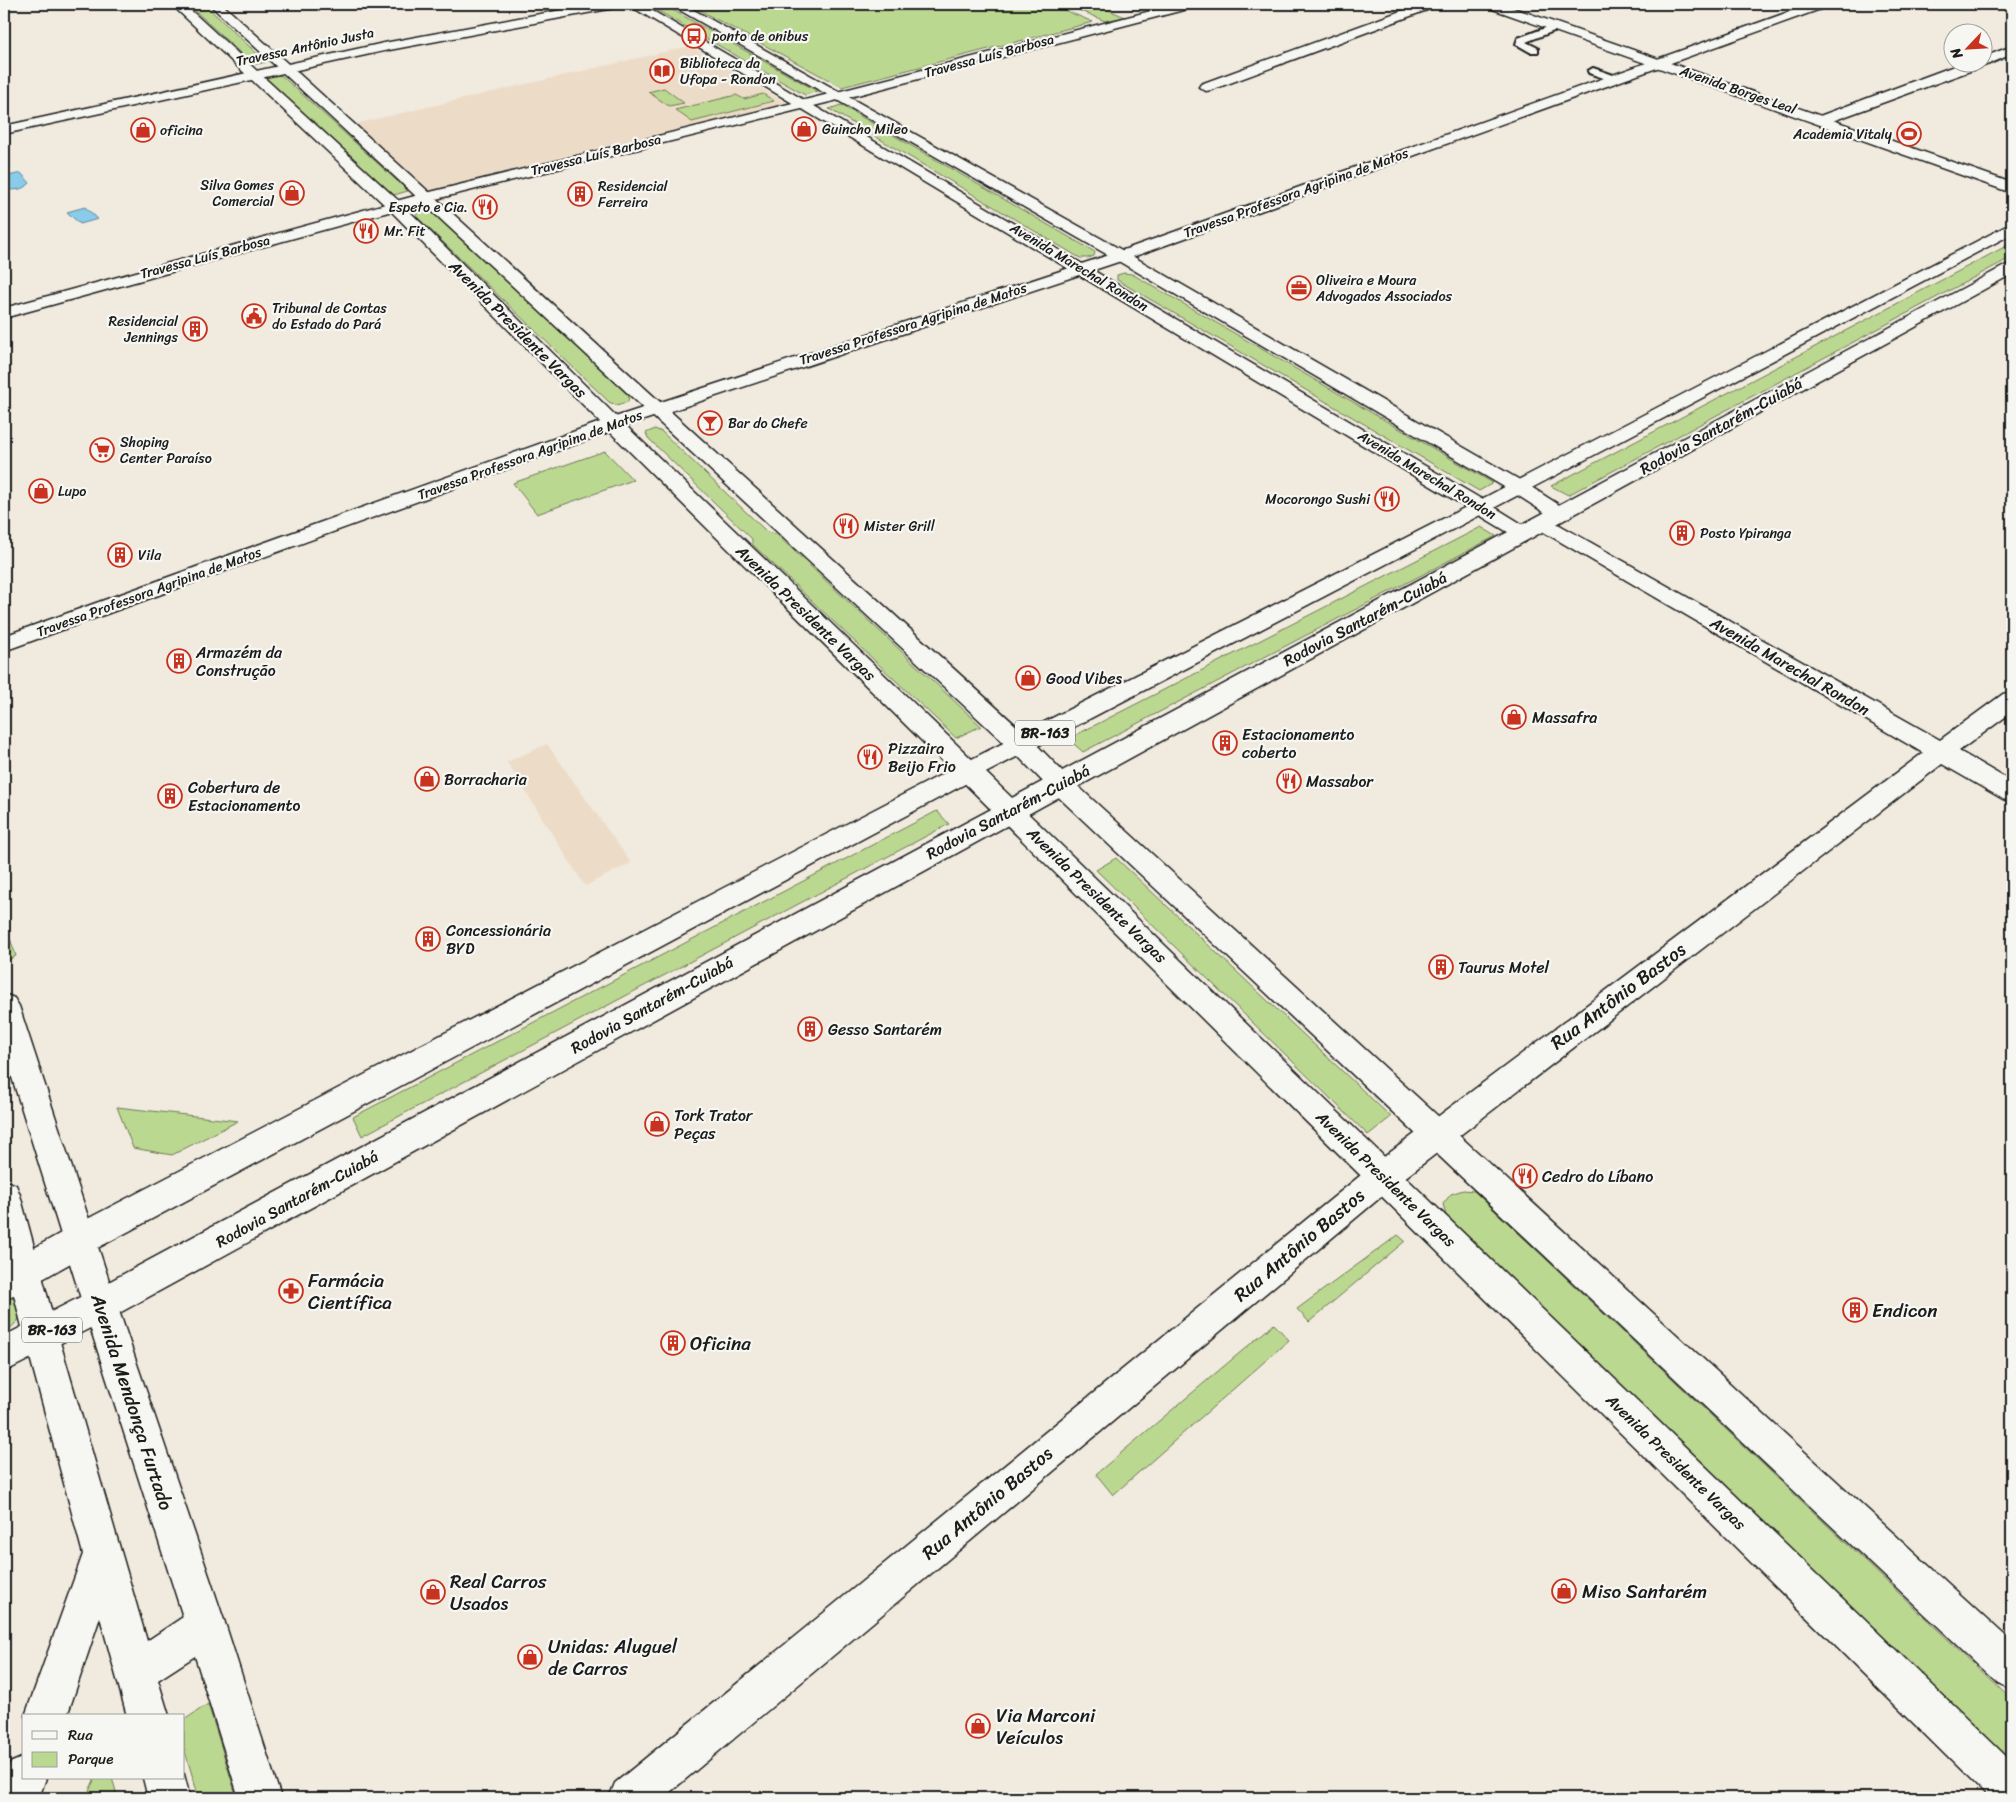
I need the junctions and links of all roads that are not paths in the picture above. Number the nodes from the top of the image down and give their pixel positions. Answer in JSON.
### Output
{"nodes":[{"id":1,"x":177,"y":4,"type":"edge"},
{"id":2,"x":215,"y":4,"type":"edge"},
{"id":3,"x":614,"y":4,"type":"edge"},
{"id":4,"x":633,"y":4,"type":"edge"},
{"id":5,"x":675,"y":4,"type":"edge"},
{"id":6,"x":1191,"y":4,"type":"edge"},
{"id":7,"x":1431,"y":4,"type":"edge"},
{"id":8,"x":1492,"y":4,"type":"edge"},
{"id":9,"x":1782,"y":4,"type":"edge"},
{"id":10,"x":1822,"y":4,"type":"edge"},
{"id":11,"x":1805,"y":11,"type":"junction"},
{"id":12,"x":1556,"y":27,"type":"junction"},
{"id":13,"x":1534,"y":50,"type":"dead end"},
{"id":14,"x":2012,"y":50,"type":"edge"},
{"id":15,"x":1994,"y":57,"type":"edge"},
{"id":16,"x":1660,"y":63,"type":"junction"},
{"id":17,"x":285,"y":67,"type":"junction"},
{"id":18,"x":1593,"y":71,"type":"dead end"},
{"id":19,"x":1952,"y":72,"type":"edge"},
{"id":20,"x":253,"y":74,"type":"junction"},
{"id":21,"x":1615,"y":79,"type":"junction"},
{"id":22,"x":1206,"y":87,"type":"dead end"},
{"id":23,"x":837,"y":96,"type":"junction"},
{"id":24,"x":805,"y":104,"type":"junction"},
{"id":25,"x":1822,"y":120,"type":"junction"},
{"id":26,"x":4,"y":130,"type":"edge"},
{"id":27,"x":2012,"y":188,"type":"edge"},
{"id":28,"x":427,"y":196,"type":"junction"},
{"id":29,"x":394,"y":205,"type":"junction"},
{"id":30,"x":2012,"y":228,"type":"edge"},
{"id":31,"x":1121,"y":256,"type":"junction"},
{"id":32,"x":2012,"y":267,"type":"edge"},
{"id":33,"x":1082,"y":269,"type":"junction"},
{"id":34,"x":4,"y":313,"type":"edge"},
{"id":35,"x":656,"y":410,"type":"junction"},
{"id":36,"x":612,"y":424,"type":"junction"},
{"id":37,"x":1518,"y":487,"type":"junction"},
{"id":38,"x":1481,"y":507,"type":"junction"},
{"id":39,"x":1542,"y":523,"type":"junction"},
{"id":40,"x":4,"y":644,"type":"edge"},
{"id":41,"x":2012,"y":700,"type":"edge"},
{"id":42,"x":1022,"y":745,"type":"junction"},
{"id":43,"x":1941,"y":752,"type":"junction"},
{"id":44,"x":969,"y":771,"type":"junction"},
{"id":45,"x":1060,"y":784,"type":"junction"},
{"id":46,"x":2012,"y":792,"type":"edge"},
{"id":47,"x":1010,"y":811,"type":"junction"},
{"id":48,"x":4,"y":1006,"type":"edge"},
{"id":49,"x":1436,"y":1135,"type":"junction"},
{"id":50,"x":1383,"y":1176,"type":"junction"},
{"id":51,"x":4,"y":1196,"type":"edge"},
{"id":52,"x":80,"y":1240,"type":"junction"},
{"id":53,"x":15,"y":1277,"type":"edge"},
{"id":54,"x":100,"y":1305,"type":"junction"},
{"id":55,"x":41,"y":1336,"type":"junction"},
{"id":56,"x":4,"y":1355,"type":"edge"},
{"id":57,"x":103,"y":1552,"type":"junction"},
{"id":58,"x":206,"y":1626,"type":"junction"},
{"id":59,"x":2012,"y":1669,"type":"edge"},
{"id":60,"x":136,"y":1671,"type":"junction"},
{"id":61,"x":47,"y":1714,"type":"edge"},
{"id":62,"x":147,"y":1714,"type":"edge"},
{"id":63,"x":24,"y":1780,"type":"edge"},
{"id":64,"x":165,"y":1780,"type":"edge"},
{"id":65,"x":2012,"y":1791,"type":"edge"},
{"id":66,"x":18,"y":1798,"type":"edge"},
{"id":67,"x":170,"y":1798,"type":"edge"},
{"id":68,"x":260,"y":1798,"type":"edge"},
{"id":69,"x":630,"y":1798,"type":"edge"}],
"edges":[{"from":1,"to":20,"type":"main road","name":"Avenida Presidente Vargas"},
{"from":2,"to":17,"type":"main road","name":"Avenida Presidente Vargas"},
{"from":3,"to":17,"type":"main road","name":"Travessa Antônio Justa"},
{"from":4,"to":24,"type":"main road","name":"Avenida Marechal Rondon"},
{"from":5,"to":23,"type":"main road","name":"Avenida Marechal Rondon"},
{"from":6,"to":23,"type":"main road","name":"Travessa Luís Barbosa"},
{"from":7,"to":22,"type":"main road"},
{"from":8,"to":12,"type":"main road","name":"Avenida Borges Leal"},
{"from":9,"to":11,"type":"main road"},
{"from":10,"to":11,"type":"main road","name":"Travessa Professora Agripina de Matos"},
{"from":11,"to":16,"type":"main road","name":"Travessa Professora Agripina de Matos"},
{"from":12,"to":13,"type":"lane"},
{"from":12,"to":16,"type":"main road","name":"Avenida Borges Leal"},
{"from":14,"to":15,"type":"main road"},
{"from":16,"to":21,"type":"main road","name":"Travessa Professora Agripina de Matos"},
{"from":16,"to":25,"type":"main road","name":"Avenida Borges Leal"},
{"from":17,"to":20,"type":"main road","name":"Travessa Antônio Justa"},
{"from":17,"to":28,"type":"main road","name":"Avenida Presidente Vargas"},
{"from":18,"to":21,"type":"lane"},
{"from":19,"to":25,"type":"main road"},
{"from":20,"to":26,"type":"main road","name":"Travessa Antônio Justa"},
{"from":20,"to":29,"type":"main road","name":"Avenida Presidente Vargas"},
{"from":21,"to":31,"type":"main road","name":"Travessa Professora Agripina de Matos"},
{"from":23,"to":24,"type":"main road","name":"Travessa Luís Barbosa"},
{"from":23,"to":31,"type":"main road","name":"Avenida Marechal Rondon"},
{"from":24,"to":28,"type":"main road","name":"Travessa Luís Barbosa"},
{"from":24,"to":33,"type":"main road","name":"Avenida Marechal Rondon"},
{"from":25,"to":27,"type":"main road","name":"Avenida Borges Leal"},
{"from":28,"to":29,"type":"main road","name":"Travessa Luís Barbosa"},
{"from":28,"to":35,"type":"main road","name":"Avenida Presidente Vargas"},
{"from":29,"to":34,"type":"main road","name":"Travessa Luís Barbosa"},
{"from":29,"to":36,"type":"main road","name":"Avenida Presidente Vargas"},
{"from":30,"to":37,"type":"main road","number":"BR-163"},
{"from":31,"to":33,"type":"main road","name":"Travessa Professora Agripina de Matos"},
{"from":31,"to":37,"type":"main road","name":"Avenida Marechal Rondon"},
{"from":32,"to":39,"type":"main road","name":"Rodovia Santarém-Cuiabá","number":"BR-163"},
{"from":33,"to":35,"type":"main road","name":"Travessa Professora Agripina de Matos"},
{"from":33,"to":38,"type":"main road","name":"Avenida Marechal Rondon"},
{"from":35,"to":36,"type":"main road","name":"Travessa Professora Agripina de Matos"},
{"from":35,"to":42,"type":"main road","name":"Avenida Presidente Vargas"},
{"from":36,"to":40,"type":"main road","name":"Travessa Professora Agripina de Matos"},
{"from":36,"to":44,"type":"main road","name":"Avenida Presidente Vargas"},
{"from":37,"to":38,"type":"main road","number":"BR-163"},
{"from":37,"to":39,"type":"main road","name":"Avenida Marechal Rondon"},
{"from":38,"to":39,"type":"main road","name":"Avenida Marechal Rondon"},
{"from":38,"to":42,"type":"main road","number":"BR-163"},
{"from":39,"to":43,"type":"main road","name":"Avenida Marechal Rondon"},
{"from":39,"to":45,"type":"main road","name":"Rodovia Santarém-Cuiabá","number":"BR-163"},
{"from":41,"to":43,"type":"main road","name":"Rua Antônio Bastos"},
{"from":42,"to":44,"type":"main road","number":"BR-163"},
{"from":42,"to":45,"type":"main road","name":"Avenida Presidente Vargas"},
{"from":43,"to":46,"type":"main road","name":"Avenida Marechal Rondon"},
{"from":43,"to":49,"type":"main road","name":"Rua Antônio Bastos"},
{"from":44,"to":47,"type":"main road","name":"Avenida Presidente Vargas"},
{"from":44,"to":52,"type":"main road","number":"BR-163"},
{"from":45,"to":47,"type":"main road","name":"Rodovia Santarém-Cuiabá","number":"BR-163"},
{"from":45,"to":49,"type":"main road","name":"Avenida Presidente Vargas"},
{"from":47,"to":50,"type":"main road","name":"Avenida Presidente Vargas"},
{"from":47,"to":54,"type":"main road","name":"Rodovia Santarém-Cuiabá","number":"BR-163"},
{"from":48,"to":52,"type":"main road","name":"Avenida Mendonça Furtado"},
{"from":49,"to":50,"type":"main road","name":"Rua Antônio Bastos"},
{"from":49,"to":59,"type":"main road","name":"Avenida Presidente Vargas"},
{"from":50,"to":65,"type":"main road","name":"Avenida Presidente Vargas"},
{"from":50,"to":69,"type":"main road","name":"Rua Antônio Bastos"},
{"from":51,"to":53,"type":"main road"},
{"from":52,"to":53,"type":"main road","number":"BR-163"},
{"from":52,"to":54,"type":"main road","name":"Avenida Mendonça Furtado"},
{"from":53,"to":55,"type":"main road"},
{"from":54,"to":55,"type":"main road","name":"Rodovia Santarém-Cuiabá","number":"BR-163"},
{"from":54,"to":58,"type":"main road","name":"Avenida Mendonça Furtado"},
{"from":55,"to":56,"type":"main road","name":"Rodovia Santarém-Cuiabá","number":"BR-163"},
{"from":55,"to":57,"type":"main road"},
{"from":57,"to":60,"type":"main road"},
{"from":57,"to":61,"type":"main road"},
{"from":58,"to":60,"type":"main road"},
{"from":58,"to":68,"type":"main road","name":"Avenida Mendonça Furtado"},
{"from":60,"to":62,"type":"main road"},
{"from":63,"to":66,"type":"main road"},
{"from":64,"to":67,"type":"main road"}]}
